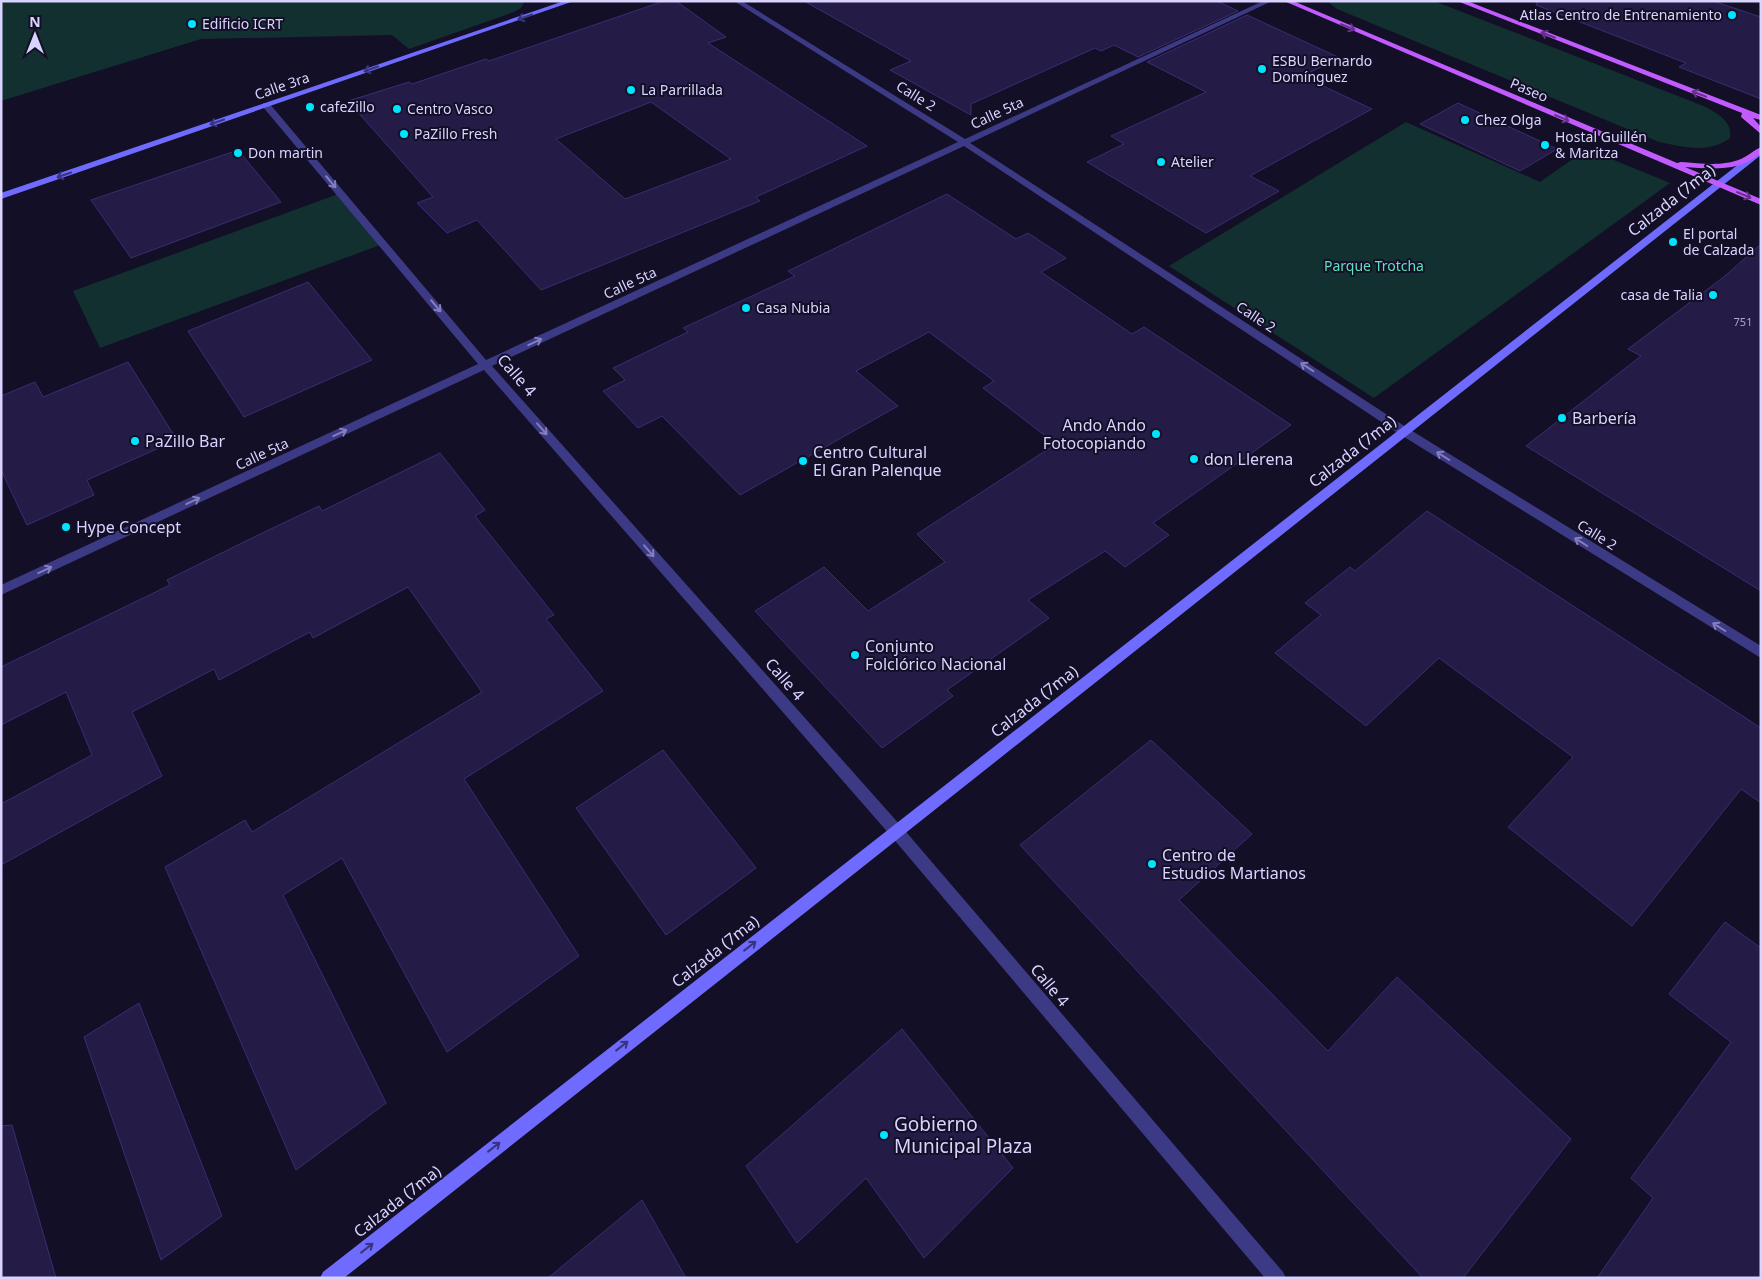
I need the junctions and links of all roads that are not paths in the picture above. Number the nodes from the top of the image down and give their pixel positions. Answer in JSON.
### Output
{"nodes":[{"id":1,"x":738,"y":1,"type":"edge"},
{"id":2,"x":1269,"y":1,"type":"edge"},
{"id":3,"x":1287,"y":1,"type":"edge"},
{"id":4,"x":1311,"y":1,"type":"edge"},
{"id":5,"x":1460,"y":1,"type":"edge"},
{"id":6,"x":564,"y":2,"type":"edge"},
{"id":7,"x":1328,"y":19,"type":"junction"},
{"id":8,"x":266,"y":105,"type":"junction"},
{"id":9,"x":1730,"y":106,"type":"junction"},
{"id":10,"x":1761,"y":118,"type":"edge"},
{"id":11,"x":1761,"y":132,"type":"edge"},
{"id":12,"x":965,"y":143,"type":"junction"},
{"id":13,"x":1761,"y":150,"type":"edge"},
{"id":14,"x":1650,"y":155,"type":"junction"},
{"id":15,"x":1753,"y":158,"type":"junction"},
{"id":16,"x":1719,"y":184,"type":"junction"},
{"id":17,"x":1,"y":196,"type":"edge"},
{"id":18,"x":1761,"y":202,"type":"edge"},
{"id":19,"x":485,"y":366,"type":"junction"},
{"id":20,"x":1405,"y":432,"type":"junction"},
{"id":21,"x":1,"y":590,"type":"edge"},
{"id":22,"x":1761,"y":653,"type":"edge"},
{"id":23,"x":896,"y":831,"type":"junction"},
{"id":24,"x":328,"y":1278,"type":"edge"},
{"id":25,"x":1277,"y":1278,"type":"edge"}],
"edges":[{"from":1,"to":12,"type":"street","name":"Calle 2"},
{"from":2,"to":12,"type":"street","name":"Calle 5ta"},
{"from":3,"to":7,"type":"main road","name":"Paseo"},
{"from":4,"to":7,"type":"main road"},
{"from":9,"to":5,"type":"main road","one_way":true},
{"from":6,"to":8,"type":"main road","name":"Calle 3ra","one_way":true},
{"from":7,"to":14,"type":"main road","name":"Paseo","one_way":true},
{"from":8,"to":17,"type":"main road","name":"Calle 3ra","one_way":true},
{"from":8,"to":19,"type":"street","name":"Calle 4","one_way":true},
{"from":9,"to":10,"type":"main road"},
{"from":9,"to":11,"type":"main road"},
{"from":19,"to":12,"type":"street","name":"Calle 5ta","one_way":true},
{"from":20,"to":12,"type":"street","name":"Calle 2","one_way":true},
{"from":13,"to":15,"type":"main road","name":"Calzada (7ma)"},
{"from":14,"to":15,"type":"main road"},
{"from":14,"to":16,"type":"main road","name":"Paseo"},
{"from":15,"to":16,"type":"main road","name":"Calzada (7ma)"},
{"from":16,"to":18,"type":"main road","name":"Paseo","one_way":true},
{"from":16,"to":20,"type":"main road","name":"Calzada (7ma)"},
{"from":21,"to":19,"type":"street","name":"Calle 5ta","one_way":true},
{"from":19,"to":23,"type":"street","name":"Calle 4","one_way":true},
{"from":22,"to":20,"type":"street","name":"Calle 2","one_way":true},
{"from":20,"to":23,"type":"main road","name":"Calzada (7ma)"},
{"from":24,"to":23,"type":"main road","name":"Calzada (7ma)","one_way":true},
{"from":23,"to":25,"type":"street","name":"Calle 4"}]}
